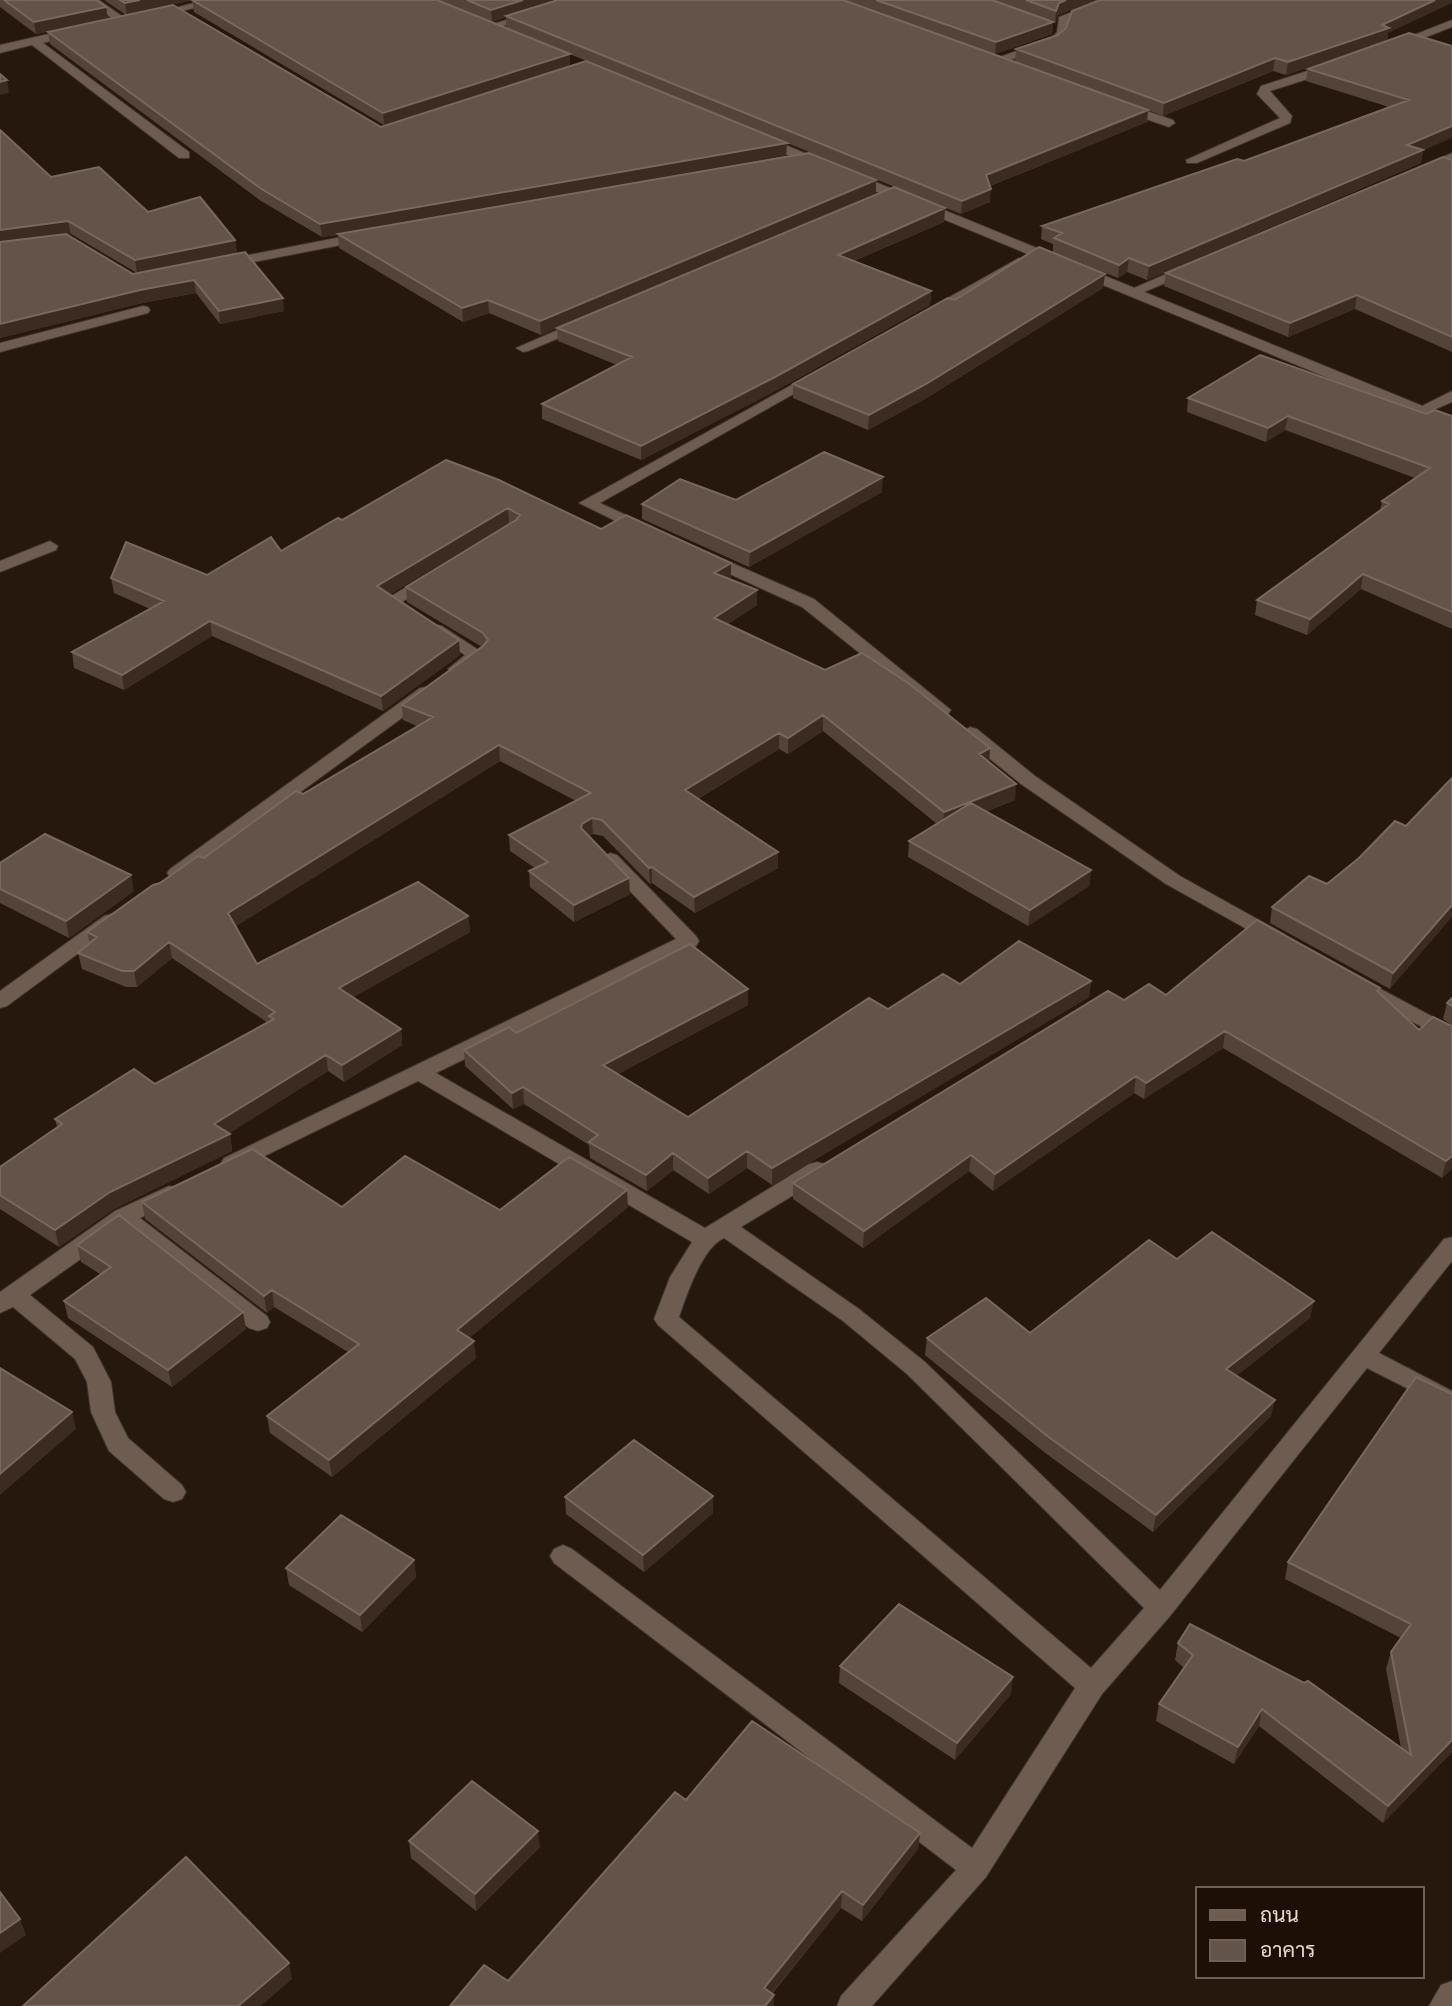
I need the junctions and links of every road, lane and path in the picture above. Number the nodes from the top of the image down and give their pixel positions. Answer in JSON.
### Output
{"nodes":[{"id":1,"x":91,"y":0,"type":"edge"},
{"id":2,"x":220,"y":0,"type":"edge"},
{"id":3,"x":583,"y":0,"type":"edge"},
{"id":4,"x":1115,"y":0,"type":"edge"},
{"id":5,"x":1452,"y":23,"type":"edge"},
{"id":6,"x":1051,"y":28,"type":"edge"},
{"id":7,"x":85,"y":30,"type":"edge"},
{"id":8,"x":1063,"y":32,"type":"junction"},
{"id":9,"x":514,"y":38,"type":"edge"},
{"id":10,"x":35,"y":42,"type":"junction"},
{"id":11,"x":0,"y":49,"type":"edge"},
{"id":12,"x":1380,"y":50,"type":"edge"},
{"id":13,"x":981,"y":56,"type":"edge"},
{"id":14,"x":994,"y":61,"type":"junction"},
{"id":15,"x":1342,"y":63,"type":"edge"},
{"id":16,"x":1019,"y":70,"type":"edge"},
{"id":17,"x":1106,"y":101,"type":"edge"},
{"id":18,"x":1169,"y":123,"type":"dead end"},
{"id":19,"x":748,"y":134,"type":"edge"},
{"id":20,"x":184,"y":155,"type":"dead end"},
{"id":21,"x":1452,"y":157,"type":"edge"},
{"id":22,"x":809,"y":159,"type":"junction"},
{"id":23,"x":1192,"y":160,"type":"dead end"},
{"id":24,"x":782,"y":164,"type":"edge"},
{"id":25,"x":1405,"y":176,"type":"edge"},
{"id":26,"x":380,"y":233,"type":"edge"},
{"id":27,"x":1036,"y":253,"type":"junction"},
{"id":28,"x":1208,"y":260,"type":"edge"},
{"id":29,"x":203,"y":268,"type":"edge"},
{"id":30,"x":1132,"y":292,"type":"junction"},
{"id":31,"x":143,"y":310,"type":"dead end"},
{"id":32,"x":600,"y":316,"type":"edge"},
{"id":33,"x":914,"y":320,"type":"edge"},
{"id":34,"x":0,"y":348,"type":"edge"},
{"id":35,"x":523,"y":348,"type":"dead end"},
{"id":36,"x":830,"y":368,"type":"edge"},
{"id":37,"x":1452,"y":396,"type":"edge"},
{"id":38,"x":1420,"y":411,"type":"junction"},
{"id":39,"x":1452,"y":424,"type":"edge"},
{"id":40,"x":661,"y":537,"type":"edge"},
{"id":41,"x":50,"y":546,"type":"dead end"},
{"id":42,"x":685,"y":548,"type":"edge"},
{"id":43,"x":0,"y":567,"type":"edge"},
{"id":44,"x":444,"y":569,"type":"edge"},
{"id":45,"x":594,"y":842,"type":"edge"},
{"id":46,"x":165,"y":881,"type":"edge"},
{"id":47,"x":131,"y":905,"type":"edge"},
{"id":48,"x":1294,"y":948,"type":"edge"},
{"id":49,"x":1343,"y":975,"type":"edge"},
{"id":50,"x":0,"y":1001,"type":"edge"},
{"id":51,"x":1452,"y":1036,"type":"edge"},
{"id":52,"x":419,"y":1072,"type":"junction"},
{"id":53,"x":831,"y":1162,"type":"edge"},
{"id":54,"x":209,"y":1175,"type":"edge"},
{"id":55,"x":184,"y":1187,"type":"edge"},
{"id":56,"x":123,"y":1217,"type":"junction"},
{"id":57,"x":715,"y":1233,"type":"junction"},
{"id":58,"x":1452,"y":1245,"type":"edge"},
{"id":59,"x":7,"y":1299,"type":"edge"},
{"id":60,"x":258,"y":1322,"type":"dead end"},
{"id":61,"x":1364,"y":1356,"type":"junction"},
{"id":62,"x":1452,"y":1402,"type":"edge"},
{"id":63,"x":173,"y":1492,"type":"dead end"},
{"id":64,"x":563,"y":1556,"type":"dead end"},
{"id":65,"x":1161,"y":1608,"type":"junction"},
{"id":66,"x":1092,"y":1686,"type":"junction"},
{"id":67,"x":976,"y":1868,"type":"junction"},
{"id":68,"x":1452,"y":1996,"type":"edge"},
{"id":69,"x":852,"y":2006,"type":"edge"},
{"id":70,"x":1444,"y":2006,"type":"edge"}],
"edges":[{"from":1,"to":2,"type":"street"},
{"from":3,"to":9,"type":"street"},
{"from":4,"to":8,"type":"street"},
{"from":5,"to":12,"type":"street"},
{"from":6,"to":8,"type":"street"},
{"from":7,"to":10,"type":"street"},
{"from":8,"to":14,"type":"street"},
{"from":10,"to":11,"type":"street"},
{"from":10,"to":20,"type":"street"},
{"from":13,"to":14,"type":"street"},
{"from":14,"to":16,"type":"street"},
{"from":15,"to":23,"type":"street"},
{"from":17,"to":18,"type":"street"},
{"from":19,"to":22,"type":"street"},
{"from":21,"to":25,"type":"street"},
{"from":22,"to":24,"type":"street"},
{"from":22,"to":27,"type":"street"},
{"from":26,"to":29,"type":"street"},
{"from":27,"to":30,"type":"street"},
{"from":27,"to":33,"type":"street"},
{"from":28,"to":30,"type":"street"},
{"from":30,"to":38,"type":"street"},
{"from":31,"to":34,"type":"street"},
{"from":32,"to":35,"type":"street"},
{"from":36,"to":40,"type":"street"},
{"from":37,"to":38,"type":"street"},
{"from":38,"to":39,"type":"street"},
{"from":41,"to":43,"type":"street"},
{"from":42,"to":48,"type":"street"},
{"from":44,"to":46,"type":"street"},
{"from":45,"to":52,"type":"street"},
{"from":47,"to":50,"type":"street"},
{"from":49,"to":51,"type":"street"},
{"from":52,"to":54,"type":"street"},
{"from":52,"to":57,"type":"street"},
{"from":53,"to":57,"type":"street"},
{"from":55,"to":56,"type":"street"},
{"from":56,"to":59,"type":"street"},
{"from":56,"to":60,"type":"street"},
{"from":57,"to":65,"type":"street"},
{"from":57,"to":66,"type":"street"},
{"from":58,"to":61,"type":"street"},
{"from":59,"to":63,"type":"street"},
{"from":61,"to":62,"type":"street"},
{"from":61,"to":65,"type":"street"},
{"from":64,"to":67,"type":"street"},
{"from":65,"to":66,"type":"street"},
{"from":66,"to":67,"type":"street"},
{"from":67,"to":69,"type":"street"},
{"from":68,"to":70,"type":"street"}]}
